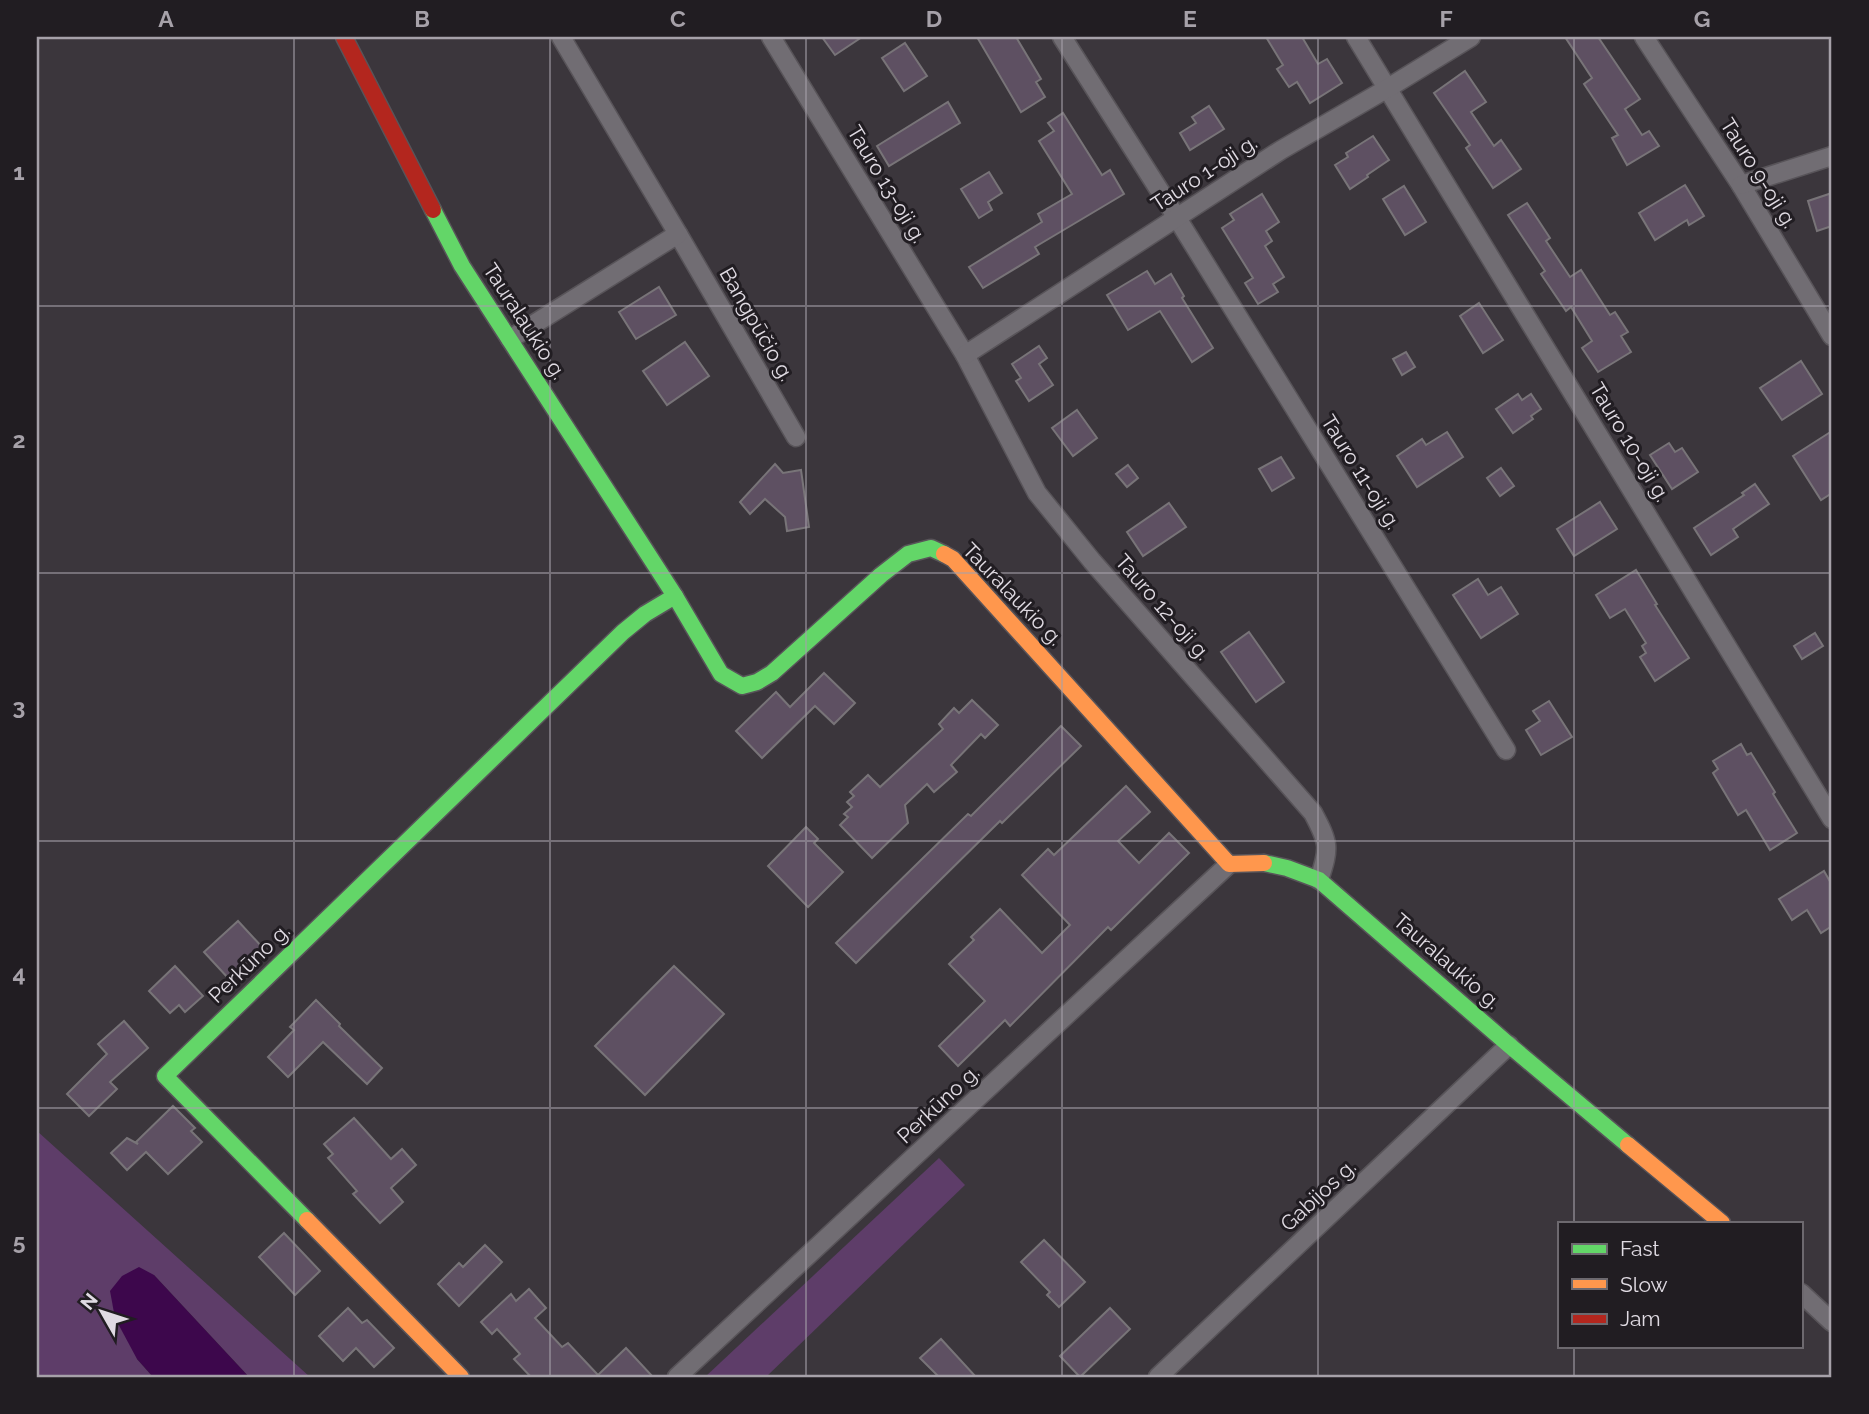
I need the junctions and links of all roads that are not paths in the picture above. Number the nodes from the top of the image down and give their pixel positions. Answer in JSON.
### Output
{"nodes":[{"id":1,"x":344,"y":37,"type":"edge"},
{"id":2,"x":561,"y":37,"type":"edge"},
{"id":3,"x":771,"y":37,"type":"edge"},
{"id":4,"x":1062,"y":37,"type":"edge"},
{"id":5,"x":1356,"y":37,"type":"edge"},
{"id":6,"x":1471,"y":37,"type":"edge"},
{"id":7,"x":1644,"y":37,"type":"edge"},
{"id":8,"x":1388,"y":88,"type":"junction"},
{"id":9,"x":1832,"y":156,"type":"edge"},
{"id":10,"x":1741,"y":185,"type":"junction"},
{"id":11,"x":1177,"y":218,"type":"junction"},
{"id":12,"x":678,"y":234,"type":"junction"},
{"id":13,"x":1832,"y":336,"type":"edge"},
{"id":14,"x":510,"y":339,"type":"junction"},
{"id":15,"x":965,"y":355,"type":"junction"},
{"id":16,"x":796,"y":437,"type":"dead end"},
{"id":17,"x":675,"y":596,"type":"junction"},
{"id":18,"x":1506,"y":750,"type":"dead end"},
{"id":19,"x":1832,"y":819,"type":"edge"},
{"id":20,"x":1229,"y":864,"type":"junction"},
{"id":21,"x":1319,"y":880,"type":"junction"},
{"id":22,"x":1510,"y":1045,"type":"junction"},
{"id":23,"x":1721,"y":1222,"type":"edge"},
{"id":24,"x":1802,"y":1294,"type":"edge"},
{"id":25,"x":1832,"y":1322,"type":"edge"},
{"id":26,"x":461,"y":1377,"type":"edge"},
{"id":27,"x":677,"y":1377,"type":"edge"},
{"id":28,"x":1158,"y":1377,"type":"edge"}],
"edges":[{"from":1,"to":14,"type":"street","name":"Tauralaukio g."},
{"from":2,"to":12,"type":"street","name":"Bangpūčio g."},
{"from":3,"to":15,"type":"street","name":"Tauro 13-oji g."},
{"from":4,"to":11,"type":"street","name":"Tauro 11-oji g."},
{"from":5,"to":8,"type":"street","name":"Tauro 10-oji g."},
{"from":6,"to":8,"type":"street","name":"Tauro 1-oji g."},
{"from":7,"to":10,"type":"street","name":"Tauro 9-oji g."},
{"from":8,"to":11,"type":"street","name":"Tauro 1-oji g."},
{"from":8,"to":19,"type":"street","name":"Tauro 10-oji g."},
{"from":9,"to":10,"type":"street"},
{"from":10,"to":13,"type":"street","name":"Tauro 9-oji g."},
{"from":11,"to":15,"type":"street","name":"Tauro 1-oji g."},
{"from":11,"to":18,"type":"street","name":"Tauro 11-oji g."},
{"from":12,"to":14,"type":"street"},
{"from":12,"to":16,"type":"street","name":"Bangpūčio g."},
{"from":14,"to":17,"type":"street","name":"Tauralaukio g."},
{"from":15,"to":21,"type":"street","name":"Tauro 12-oji g."},
{"from":17,"to":20,"type":"street","name":"Tauralaukio g."},
{"from":17,"to":26,"type":"street","name":"Perkūno g."},
{"from":20,"to":21,"type":"street","name":"Tauralaukio g."},
{"from":20,"to":27,"type":"street","name":"Perkūno g."},
{"from":21,"to":22,"type":"street","name":"Tauralaukio g."},
{"from":22,"to":23,"type":"street","name":"Tauralaukio g."},
{"from":22,"to":28,"type":"street","name":"Gabijos g."},
{"from":24,"to":25,"type":"street"}]}
